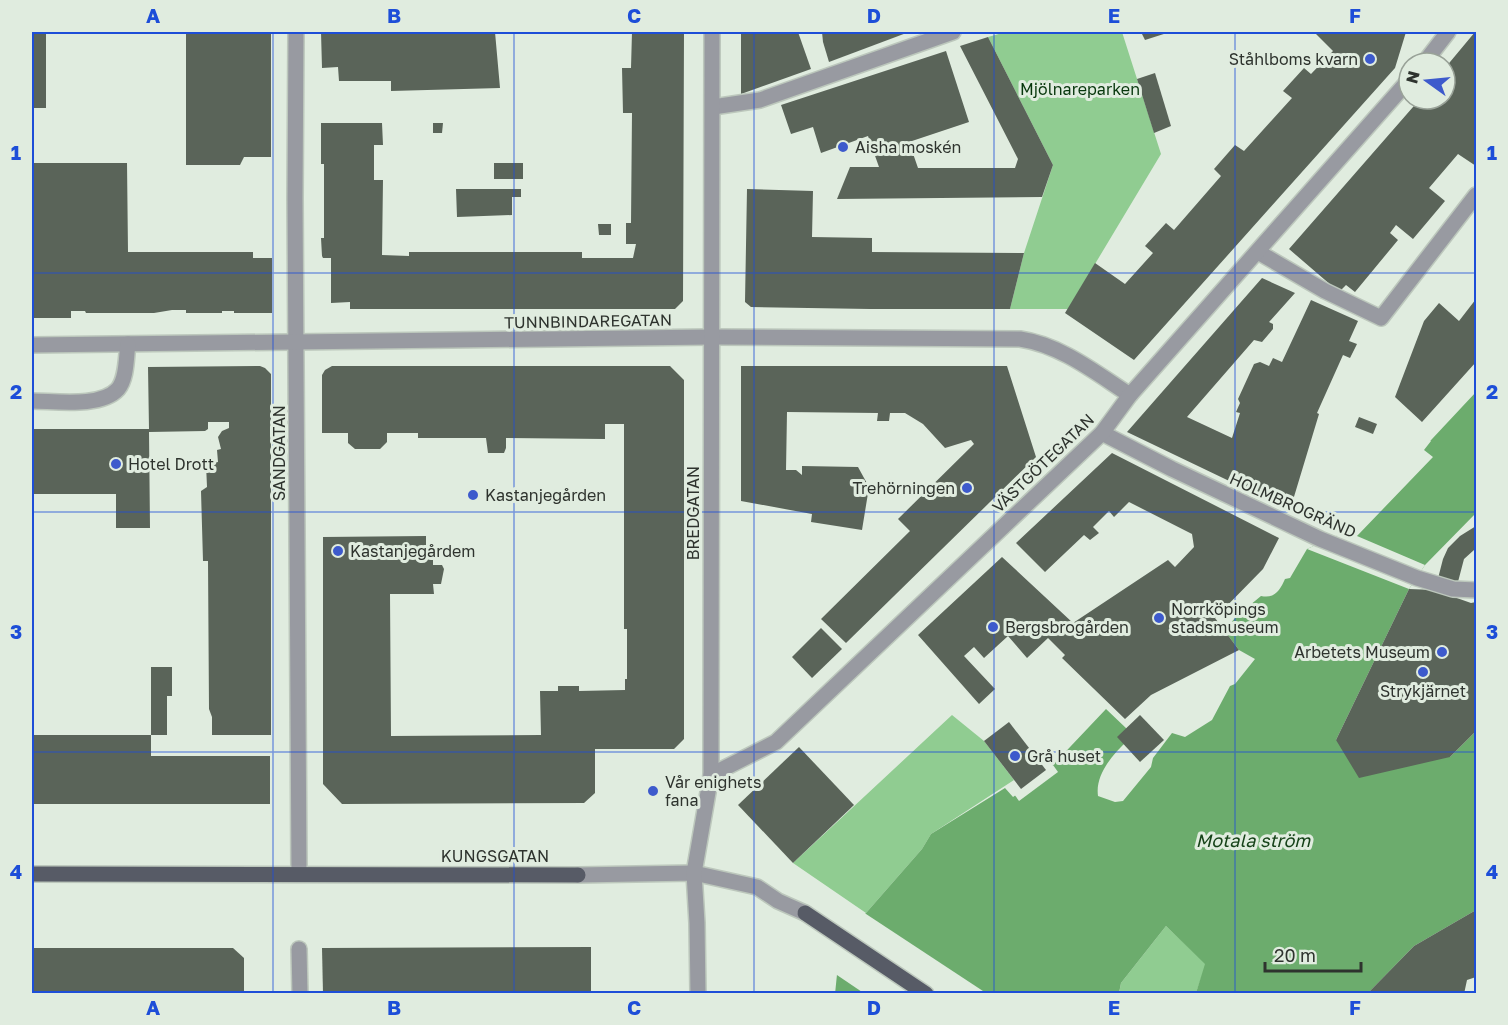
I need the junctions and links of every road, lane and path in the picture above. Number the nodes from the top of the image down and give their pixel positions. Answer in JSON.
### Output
{"nodes":[{"id":1,"x":296,"y":32,"type":"edge"},
{"id":2,"x":712,"y":32,"type":"edge"},
{"id":3,"x":954,"y":32,"type":"edge"},
{"id":4,"x":1448,"y":32,"type":"edge"},
{"id":5,"x":1433,"y":51,"type":"edge"},
{"id":6,"x":1397,"y":94,"type":"edge"},
{"id":7,"x":713,"y":107,"type":"junction"},
{"id":8,"x":1476,"y":195,"type":"edge"},
{"id":9,"x":1258,"y":252,"type":"junction"},
{"id":10,"x":711,"y":337,"type":"junction"},
{"id":11,"x":296,"y":343,"type":"junction"},
{"id":12,"x":128,"y":344,"type":"junction"},
{"id":13,"x":32,"y":345,"type":"edge"},
{"id":14,"x":1130,"y":395,"type":"junction"},
{"id":15,"x":32,"y":401,"type":"edge"},
{"id":16,"x":1102,"y":433,"type":"junction"},
{"id":17,"x":1476,"y":590,"type":"edge"},
{"id":18,"x":711,"y":775,"type":"junction"},
{"id":19,"x":694,"y":873,"type":"junction"},
{"id":20,"x":32,"y":874,"type":"edge"},
{"id":21,"x":299,"y":874,"type":"junction"},
{"id":22,"x":578,"y":875,"type":"joint"},
{"id":23,"x":805,"y":913,"type":"joint"},
{"id":24,"x":299,"y":949,"type":"dead end"},
{"id":25,"x":300,"y":993,"type":"edge"},
{"id":26,"x":698,"y":993,"type":"edge"},
{"id":27,"x":926,"y":993,"type":"edge"}],
"edges":[{"from":1,"to":11,"type":"street","name":"SANDGATAN"},
{"from":2,"to":7,"type":"street","name":"BREDGATAN"},
{"from":3,"to":7,"type":"street"},
{"from":4,"to":5,"type":"street"},
{"from":6,"to":9,"type":"street","name":"VÄSTGÖTEGATAN"},
{"from":7,"to":10,"type":"street","name":"BREDGATAN"},
{"from":8,"to":9,"type":"street"},
{"from":9,"to":14,"type":"street","name":"VÄSTGÖTEGATAN"},
{"from":10,"to":11,"type":"street","name":"TUNNBINDAREGATAN"},
{"from":10,"to":14,"type":"street","name":"TUNNBINDAREGATAN"},
{"from":10,"to":18,"type":"street","name":"BREDGATAN"},
{"from":11,"to":12,"type":"street","name":"TUNNBINDAREGATAN"},
{"from":11,"to":21,"type":"street","name":"SANDGATAN"},
{"from":12,"to":13,"type":"street","name":"TUNNBINDAREGATAN"},
{"from":12,"to":15,"type":"street"},
{"from":14,"to":16,"type":"street","name":"VÄSTGÖTEGATAN"},
{"from":16,"to":17,"type":"street","name":"HOLMBROGRÄND"},
{"from":16,"to":18,"type":"street","name":"VÄSTGÖTEGATAN"},
{"from":18,"to":19,"type":"street","name":"BREDGATAN"},
{"from":19,"to":22,"type":"street","name":"KUNGSGATAN"},
{"from":19,"to":23,"type":"street","name":"KUNGSGATAN"},
{"from":19,"to":26,"type":"street","name":"BREDGATAN"},
{"from":20,"to":21,"type":"main road","name":"KUNGSGATAN"},
{"from":21,"to":22,"type":"main road","name":"KUNGSGATAN"},
{"from":23,"to":27,"type":"main road","name":"KUNGSGATAN"},
{"from":24,"to":25,"type":"street"}]}
